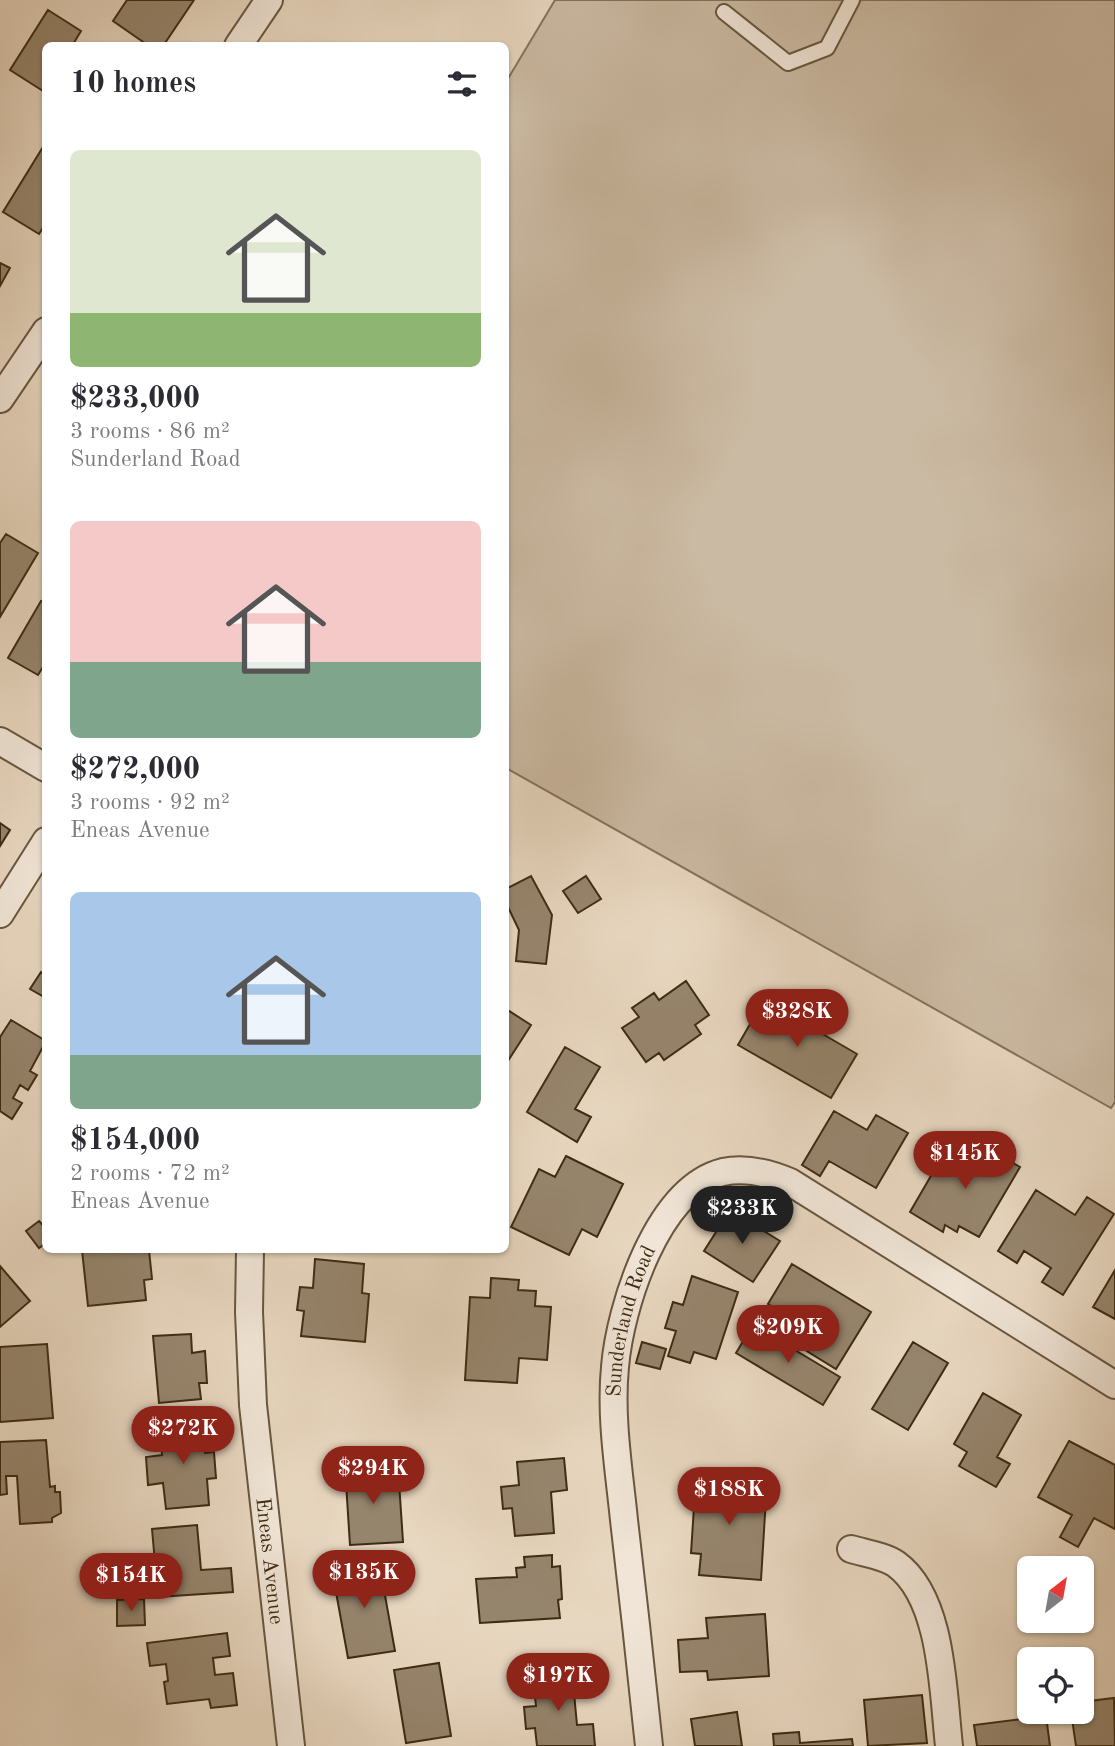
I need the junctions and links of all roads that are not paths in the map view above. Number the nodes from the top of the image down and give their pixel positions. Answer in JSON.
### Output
{"nodes":[{"id":1,"x":269,"y":0,"type":"edge"},
{"id":2,"x":852,"y":0,"type":"edge"},
{"id":3,"x":724,"y":12,"type":"dead end"},
{"id":4,"x":241,"y":42,"type":"edge"},
{"id":5,"x":42,"y":337,"type":"edge"},
{"id":6,"x":0,"y":399,"type":"edge"},
{"id":7,"x":0,"y":741,"type":"edge"},
{"id":8,"x":42,"y":766,"type":"edge"},
{"id":9,"x":42,"y":847,"type":"edge"},
{"id":10,"x":0,"y":914,"type":"edge"},
{"id":11,"x":250,"y":1253,"type":"edge"},
{"id":12,"x":1115,"y":1385,"type":"edge"},
{"id":13,"x":850,"y":1549,"type":"dead end"},
{"id":14,"x":291,"y":1746,"type":"edge"},
{"id":15,"x":649,"y":1746,"type":"edge"},
{"id":16,"x":949,"y":1746,"type":"edge"}],
"edges":[{"from":1,"to":4,"type":"street"},
{"from":2,"to":3,"type":"lane"},
{"from":5,"to":6,"type":"street"},
{"from":7,"to":8,"type":"street"},
{"from":9,"to":10,"type":"street"},
{"from":11,"to":14,"type":"street","name":"Eneas Avenue"},
{"from":12,"to":15,"type":"street","name":"Sunderland Road"},
{"from":13,"to":16,"type":"street"}]}
